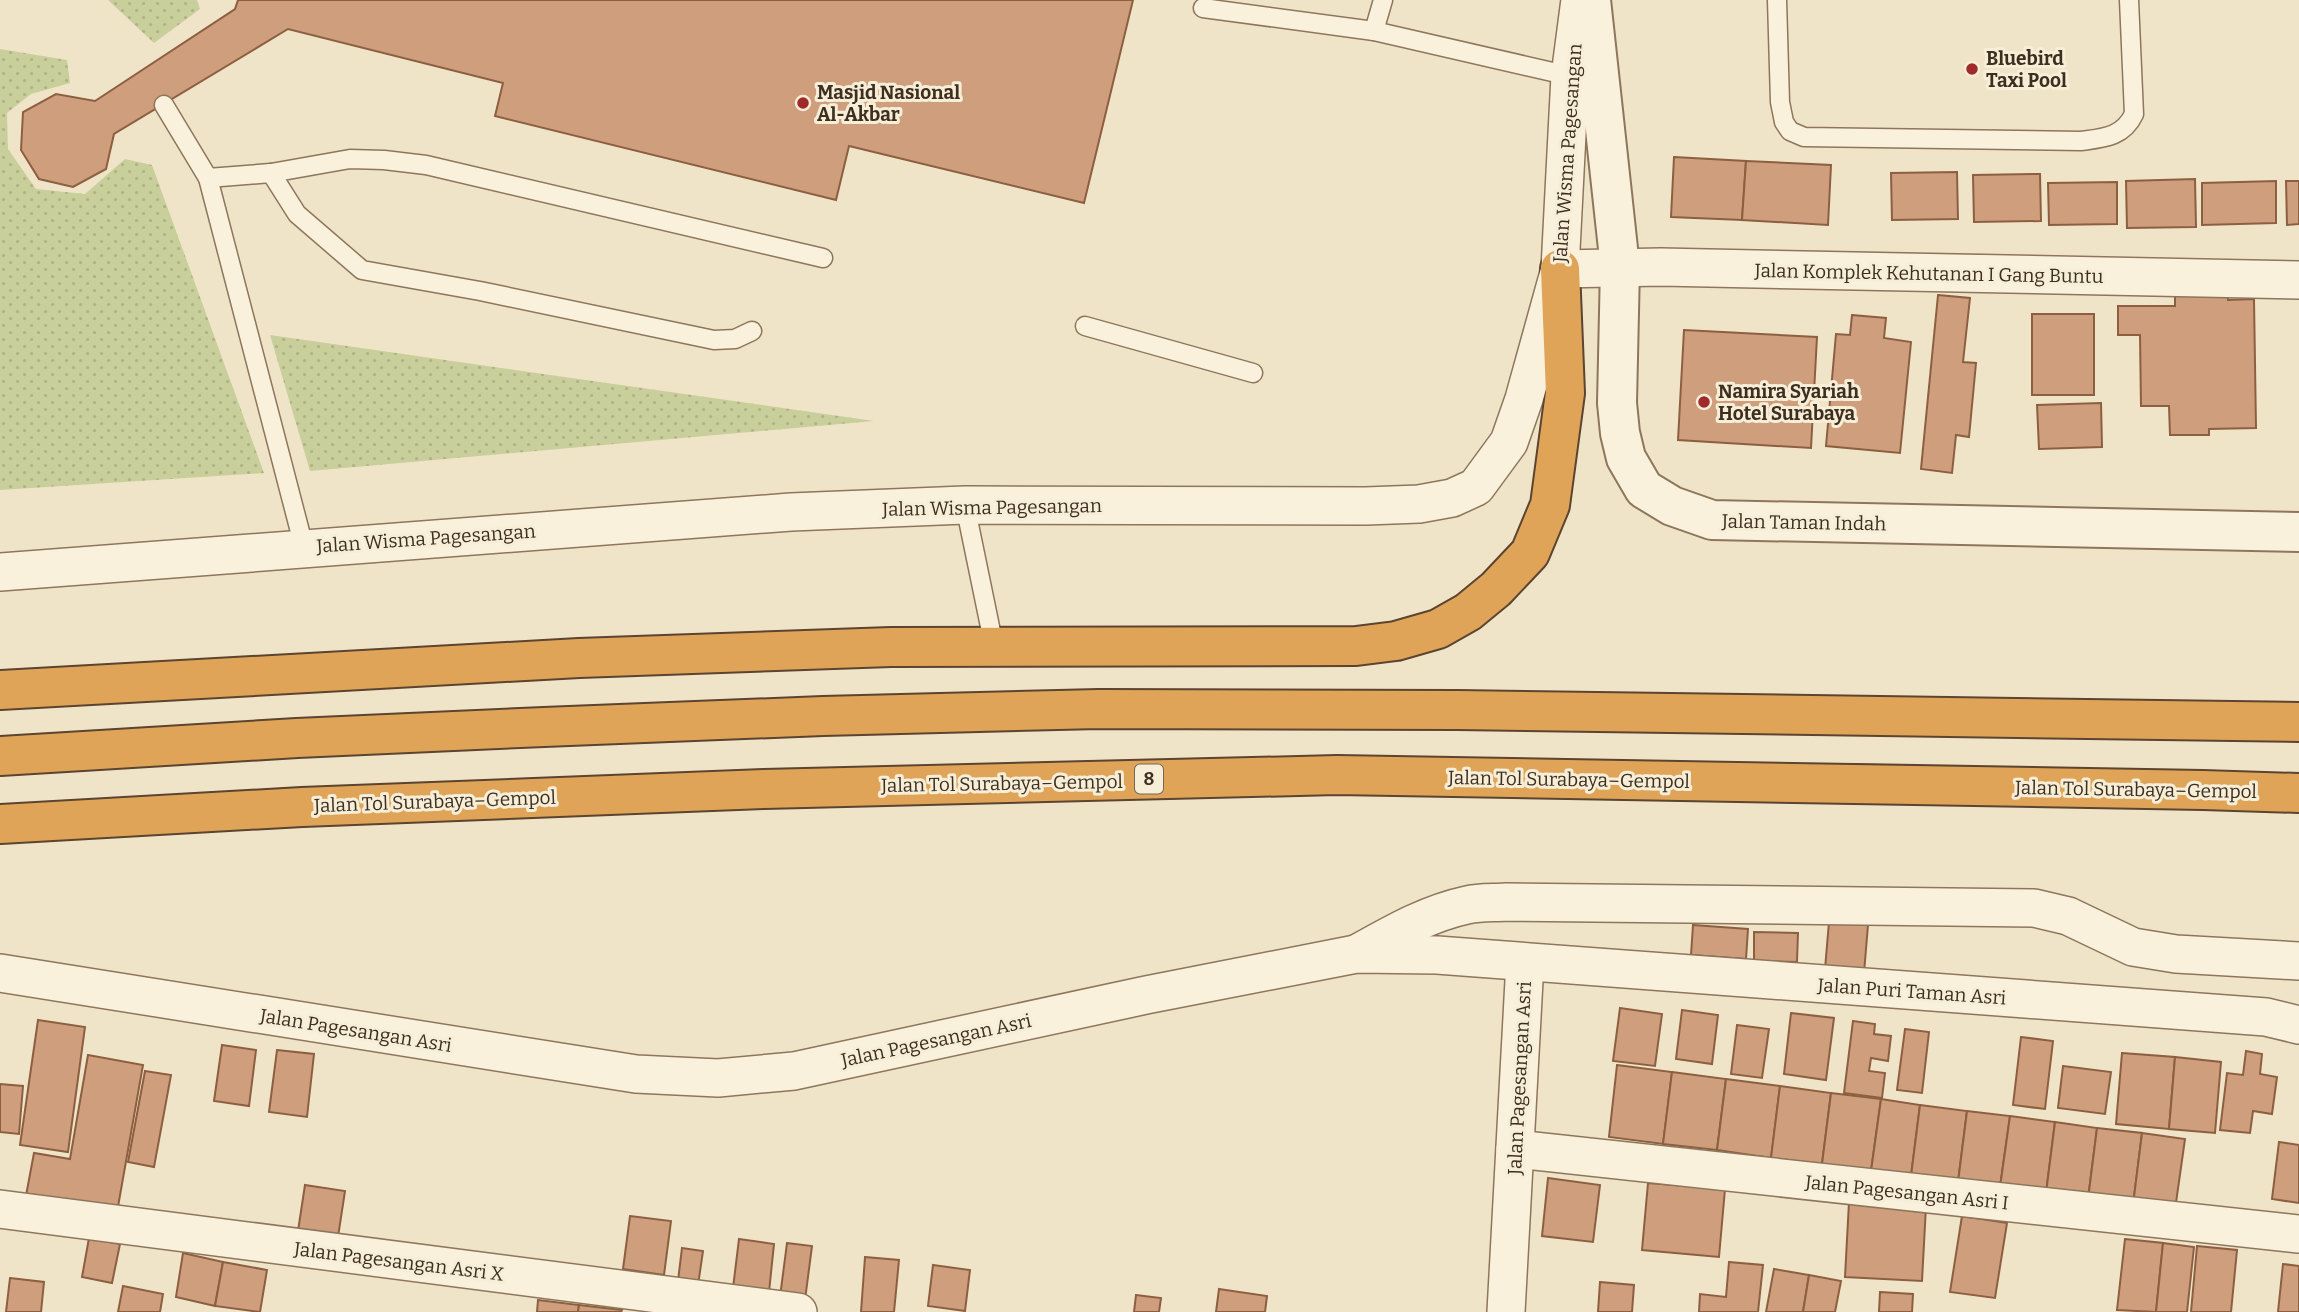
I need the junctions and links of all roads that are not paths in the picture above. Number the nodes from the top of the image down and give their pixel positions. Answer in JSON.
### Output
{"nodes":[{"id":1,"x":1383,"y":0,"type":"edge"},
{"id":2,"x":1580,"y":0,"type":"edge"},
{"id":3,"x":1591,"y":0,"type":"edge"},
{"id":4,"x":1777,"y":0,"type":"edge"},
{"id":5,"x":2129,"y":0,"type":"edge"},
{"id":6,"x":1203,"y":8,"type":"dead end"},
{"id":7,"x":1374,"y":31,"type":"junction"},
{"id":8,"x":1570,"y":76,"type":"junction"},
{"id":9,"x":164,"y":104,"type":"dead end"},
{"id":10,"x":271,"y":173,"type":"junction"},
{"id":11,"x":208,"y":178,"type":"junction"},
{"id":12,"x":824,"y":258,"type":"dead end"},
{"id":13,"x":1620,"y":267,"type":"junction"},
{"id":14,"x":1560,"y":269,"type":"junction"},
{"id":15,"x":2299,"y":280,"type":"edge"},
{"id":16,"x":1084,"y":326,"type":"dead end"},
{"id":17,"x":752,"y":331,"type":"dead end"},
{"id":18,"x":1253,"y":373,"type":"dead end"},
{"id":19,"x":965,"y":505,"type":"junction"},
{"id":20,"x":2299,"y":532,"type":"edge"},
{"id":21,"x":304,"y":547,"type":"junction"},
{"id":22,"x":0,"y":572,"type":"edge"},
{"id":23,"x":994,"y":646,"type":"junction"},
{"id":24,"x":0,"y":690,"type":"edge"},
{"id":25,"x":2290,"y":720,"type":"edge"},
{"id":26,"x":0,"y":756,"type":"edge"},
{"id":27,"x":2299,"y":793,"type":"edge"},
{"id":28,"x":0,"y":824,"type":"edge"},
{"id":29,"x":1356,"y":954,"type":"junction"},
{"id":30,"x":2299,"y":961,"type":"edge"},
{"id":31,"x":1525,"y":962,"type":"junction"},
{"id":32,"x":0,"y":973,"type":"edge"},
{"id":33,"x":2299,"y":1025,"type":"edge"},
{"id":34,"x":1515,"y":1149,"type":"junction"},
{"id":35,"x":0,"y":1209,"type":"edge"},
{"id":36,"x":2299,"y":1234,"type":"edge"},
{"id":37,"x":798,"y":1312,"type":"edge"},
{"id":38,"x":1506,"y":1312,"type":"edge"}],
"edges":[{"from":1,"to":7,"type":"lane"},
{"from":2,"to":8,"type":"street","name":"Jalan Wisma Pagesangan"},
{"from":3,"to":13,"type":"street","name":"Jalan Taman Indah"},
{"from":4,"to":5,"type":"lane"},
{"from":6,"to":7,"type":"lane"},
{"from":7,"to":8,"type":"lane"},
{"from":8,"to":14,"type":"street","name":"Jalan Wisma Pagesangan"},
{"from":9,"to":11,"type":"lane"},
{"from":10,"to":11,"type":"lane"},
{"from":10,"to":12,"type":"lane"},
{"from":10,"to":17,"type":"lane"},
{"from":11,"to":21,"type":"lane"},
{"from":13,"to":14,"type":"street","name":"Jalan Komplek Kehutanan I Gang Buntu"},
{"from":13,"to":15,"type":"street","name":"Jalan Komplek Kehutanan I Gang Buntu"},
{"from":13,"to":20,"type":"street","name":"Jalan Taman Indah"},
{"from":14,"to":19,"type":"street","name":"Jalan Wisma Pagesangan"},
{"from":14,"to":23,"type":"highway"},
{"from":16,"to":18,"type":"lane"},
{"from":19,"to":21,"type":"street","name":"Jalan Wisma Pagesangan"},
{"from":19,"to":23,"type":"lane"},
{"from":21,"to":22,"type":"street","name":"Jalan Wisma Pagesangan"},
{"from":23,"to":24,"type":"highway"},
{"from":25,"to":26,"type":"highway"},
{"from":27,"to":28,"type":"highway","name":"Jalan Tol Surabaya–Gempol","number":"8"},
{"from":29,"to":30,"type":"street"},
{"from":29,"to":31,"type":"street","name":"Jalan Pagesangan Asri"},
{"from":29,"to":32,"type":"street","name":"Jalan Pagesangan Asri"},
{"from":31,"to":33,"type":"street","name":"Jalan Puri Taman Asri"},
{"from":31,"to":34,"type":"street","name":"Jalan Pagesangan Asri"},
{"from":34,"to":36,"type":"street","name":"Jalan Pagesangan Asri I"},
{"from":34,"to":38,"type":"street","name":"Jalan Pagesangan Asri"},
{"from":35,"to":37,"type":"street","name":"Jalan Pagesangan Asri X"}]}
